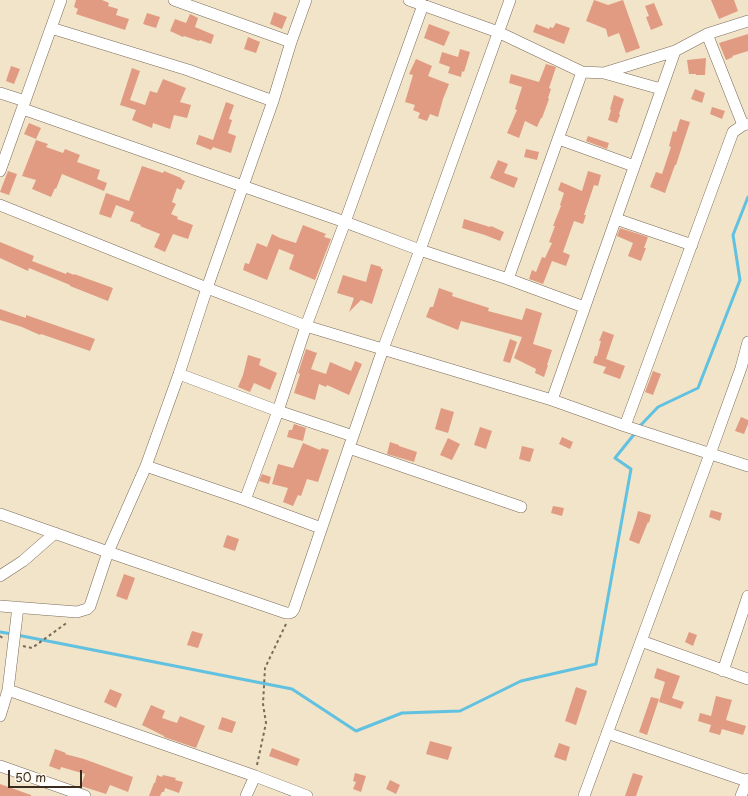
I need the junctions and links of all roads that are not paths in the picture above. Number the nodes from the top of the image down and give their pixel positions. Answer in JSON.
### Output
{"nodes":[{"id":1,"x":60,"y":0,"type":"edge"},
{"id":2,"x":174,"y":0,"type":"edge"},
{"id":3,"x":306,"y":0,"type":"edge"},
{"id":4,"x":409,"y":0,"type":"edge"},
{"id":5,"x":510,"y":0,"type":"edge"},
{"id":6,"x":422,"y":5,"type":"junction"},
{"id":7,"x":748,"y":22,"type":"edge"},
{"id":8,"x":51,"y":28,"type":"junction"},
{"id":9,"x":498,"y":32,"type":"junction"},
{"id":10,"x":707,"y":34,"type":"junction"},
{"id":11,"x":291,"y":42,"type":"junction"},
{"id":12,"x":675,"y":51,"type":"junction"},
{"id":13,"x":582,"y":72,"type":"junction"},
{"id":14,"x":604,"y":73,"type":"junction"},
{"id":15,"x":661,"y":89,"type":"junction"},
{"id":16,"x":0,"y":93,"type":"edge"},
{"id":17,"x":273,"y":101,"type":"junction"},
{"id":18,"x":24,"y":105,"type":"junction"},
{"id":19,"x":745,"y":125,"type":"edge"},
{"id":20,"x":559,"y":139,"type":"junction"},
{"id":21,"x":634,"y":166,"type":"junction"},
{"id":22,"x":0,"y":171,"type":"edge"},
{"id":23,"x":243,"y":186,"type":"junction"},
{"id":24,"x":0,"y":205,"type":"edge"},
{"id":25,"x":616,"y":218,"type":"junction"},
{"id":26,"x":345,"y":222,"type":"junction"},
{"id":27,"x":692,"y":245,"type":"junction"},
{"id":28,"x":420,"y":250,"type":"junction"},
{"id":29,"x":508,"y":279,"type":"junction"},
{"id":30,"x":207,"y":288,"type":"junction"},
{"id":31,"x":584,"y":307,"type":"junction"},
{"id":32,"x":306,"y":326,"type":"junction"},
{"id":33,"x":748,"y":342,"type":"edge"},
{"id":34,"x":383,"y":349,"type":"junction"},
{"id":35,"x":744,"y":369,"type":"edge"},
{"id":36,"x":179,"y":374,"type":"junction"},
{"id":37,"x":552,"y":400,"type":"junction"},
{"id":38,"x":278,"y":411,"type":"junction"},
{"id":39,"x":625,"y":426,"type":"junction"},
{"id":40,"x":353,"y":436,"type":"junction"},
{"id":41,"x":349,"y":448,"type":"junction"},
{"id":42,"x":710,"y":454,"type":"junction"},
{"id":43,"x":146,"y":466,"type":"junction"},
{"id":44,"x":748,"y":466,"type":"edge"},
{"id":45,"x":245,"y":500,"type":"junction"},
{"id":46,"x":521,"y":507,"type":"dead end"},
{"id":47,"x":0,"y":514,"type":"edge"},
{"id":48,"x":321,"y":528,"type":"junction"},
{"id":49,"x":55,"y":533,"type":"junction"},
{"id":50,"x":108,"y":552,"type":"junction"},
{"id":51,"x":0,"y":576,"type":"edge"},
{"id":52,"x":748,"y":596,"type":"edge"},
{"id":53,"x":0,"y":606,"type":"edge"},
{"id":54,"x":18,"y":607,"type":"junction"},
{"id":55,"x":641,"y":641,"type":"junction"},
{"id":56,"x":723,"y":670,"type":"junction"},
{"id":57,"x":748,"y":680,"type":"edge"},
{"id":58,"x":8,"y":690,"type":"junction"},
{"id":59,"x":0,"y":716,"type":"edge"},
{"id":60,"x":608,"y":733,"type":"junction"},
{"id":61,"x":0,"y":766,"type":"edge"},
{"id":62,"x":255,"y":776,"type":"junction"},
{"id":63,"x":748,"y":780,"type":"edge"},
{"id":64,"x":84,"y":796,"type":"edge"},
{"id":65,"x":246,"y":796,"type":"edge"},
{"id":66,"x":307,"y":796,"type":"edge"},
{"id":67,"x":584,"y":796,"type":"edge"},
{"id":68,"x":741,"y":796,"type":"edge"}],
"edges":[{"from":1,"to":8,"type":"street"},
{"from":2,"to":11,"type":"street"},
{"from":3,"to":11,"type":"street"},
{"from":4,"to":6,"type":"street"},
{"from":5,"to":9,"type":"street"},
{"from":6,"to":9,"type":"street"},
{"from":6,"to":26,"type":"street"},
{"from":7,"to":10,"type":"street"},
{"from":8,"to":17,"type":"street"},
{"from":8,"to":18,"type":"street"},
{"from":9,"to":13,"type":"street"},
{"from":9,"to":28,"type":"street"},
{"from":10,"to":12,"type":"street"},
{"from":10,"to":19,"type":"street"},
{"from":11,"to":17,"type":"street"},
{"from":12,"to":14,"type":"street"},
{"from":12,"to":15,"type":"street"},
{"from":13,"to":14,"type":"street"},
{"from":13,"to":20,"type":"street"},
{"from":14,"to":15,"type":"street"},
{"from":15,"to":21,"type":"street"},
{"from":16,"to":18,"type":"street"},
{"from":17,"to":23,"type":"street"},
{"from":18,"to":22,"type":"street"},
{"from":18,"to":23,"type":"street"},
{"from":19,"to":27,"type":"street"},
{"from":20,"to":21,"type":"street"},
{"from":20,"to":29,"type":"street"},
{"from":21,"to":25,"type":"street"},
{"from":23,"to":26,"type":"street"},
{"from":23,"to":30,"type":"street"},
{"from":24,"to":30,"type":"street"},
{"from":25,"to":27,"type":"street"},
{"from":25,"to":31,"type":"street"},
{"from":26,"to":28,"type":"street"},
{"from":26,"to":32,"type":"street"},
{"from":27,"to":39,"type":"street"},
{"from":28,"to":29,"type":"street"},
{"from":28,"to":34,"type":"street"},
{"from":29,"to":31,"type":"street"},
{"from":30,"to":32,"type":"street"},
{"from":30,"to":36,"type":"street"},
{"from":31,"to":37,"type":"street"},
{"from":32,"to":34,"type":"street"},
{"from":32,"to":38,"type":"street"},
{"from":33,"to":35,"type":"street"},
{"from":34,"to":37,"type":"street"},
{"from":34,"to":40,"type":"street"},
{"from":35,"to":42,"type":"street"},
{"from":36,"to":38,"type":"street"},
{"from":36,"to":43,"type":"street"},
{"from":37,"to":39,"type":"street"},
{"from":38,"to":40,"type":"street"},
{"from":38,"to":45,"type":"street"},
{"from":39,"to":42,"type":"street"},
{"from":40,"to":41,"type":"street"},
{"from":41,"to":46,"type":"street"},
{"from":41,"to":48,"type":"street"},
{"from":42,"to":44,"type":"street"},
{"from":42,"to":55,"type":"street"},
{"from":43,"to":45,"type":"street"},
{"from":43,"to":50,"type":"street"},
{"from":45,"to":48,"type":"street"},
{"from":47,"to":49,"type":"street"},
{"from":48,"to":50,"type":"street"},
{"from":49,"to":50,"type":"street"},
{"from":49,"to":51,"type":"street"},
{"from":50,"to":54,"type":"street"},
{"from":52,"to":56,"type":"street"},
{"from":53,"to":54,"type":"street"},
{"from":54,"to":58,"type":"street"},
{"from":55,"to":56,"type":"street"},
{"from":55,"to":60,"type":"street"},
{"from":56,"to":57,"type":"street"},
{"from":58,"to":59,"type":"street"},
{"from":58,"to":62,"type":"street"},
{"from":60,"to":63,"type":"street"},
{"from":60,"to":67,"type":"street"},
{"from":61,"to":64,"type":"street"},
{"from":62,"to":65,"type":"street"},
{"from":62,"to":66,"type":"street"},
{"from":63,"to":68,"type":"street"}]}
